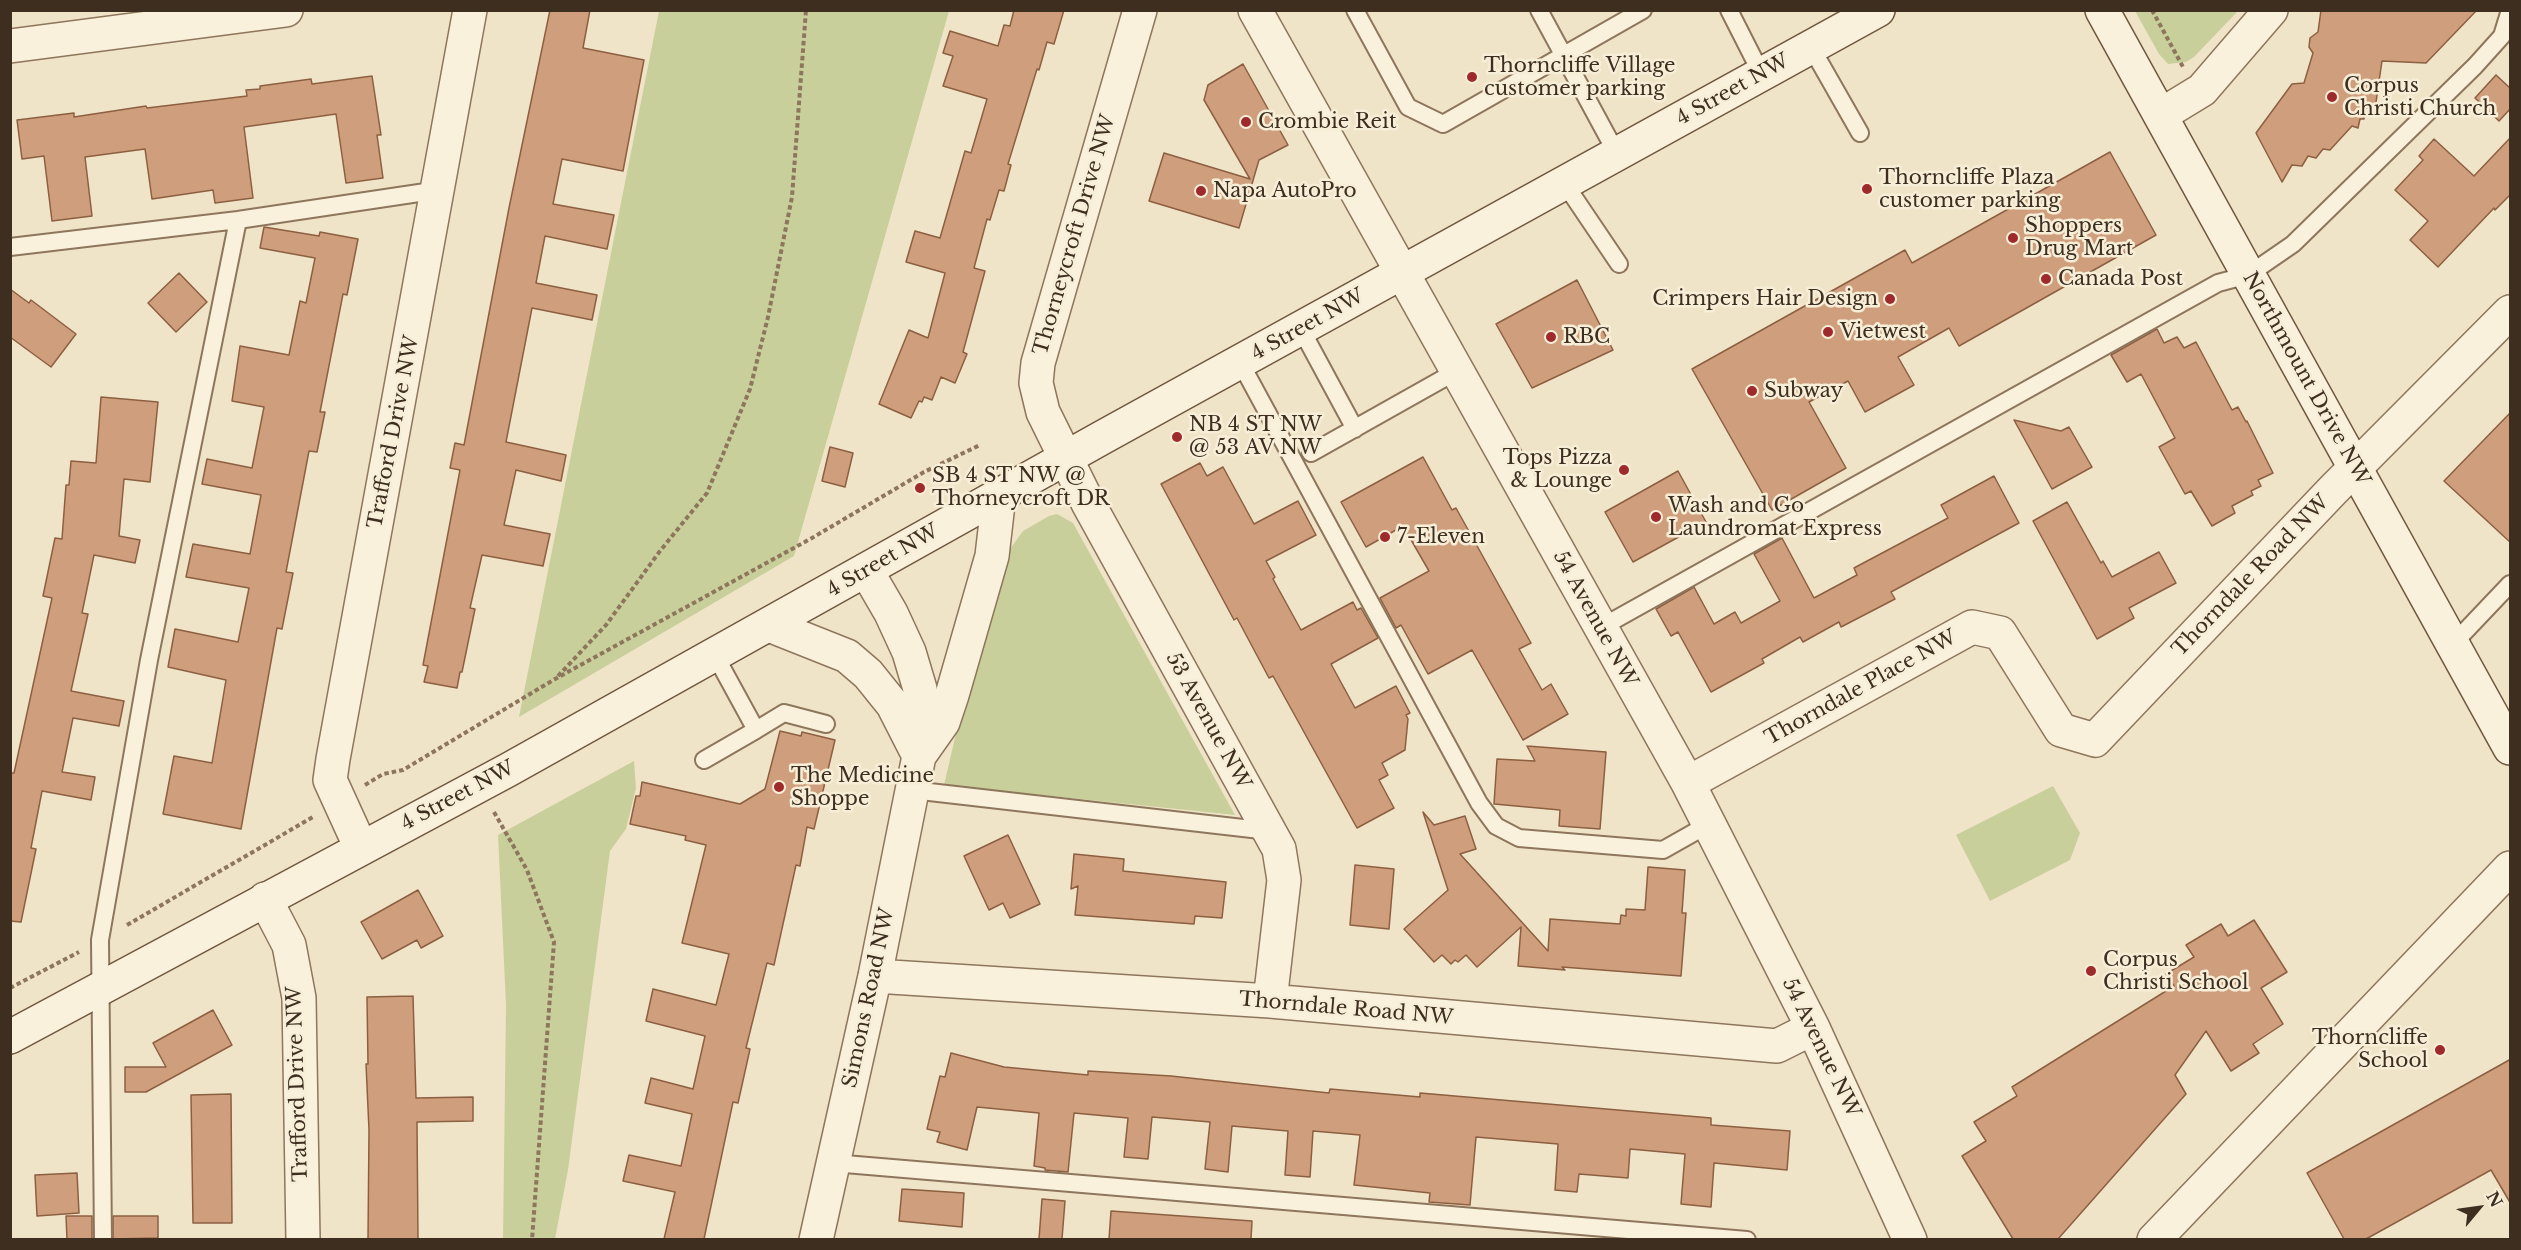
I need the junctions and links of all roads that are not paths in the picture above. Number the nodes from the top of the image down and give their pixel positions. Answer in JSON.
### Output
{"nodes":[{"id":1,"x":286,"y":10,"type":"edge"},
{"id":2,"x":470,"y":10,"type":"edge"},
{"id":3,"x":1140,"y":10,"type":"edge"},
{"id":4,"x":1254,"y":10,"type":"edge"},
{"id":5,"x":1355,"y":10,"type":"edge"},
{"id":6,"x":1539,"y":10,"type":"edge"},
{"id":7,"x":1643,"y":10,"type":"edge"},
{"id":8,"x":1729,"y":10,"type":"edge"},
{"id":9,"x":1878,"y":10,"type":"edge"},
{"id":10,"x":2102,"y":10,"type":"edge"},
{"id":11,"x":2271,"y":10,"type":"edge"},
{"id":12,"x":2510,"y":10,"type":"edge"},
{"id":13,"x":10,"y":46,"type":"edge"},
{"id":14,"x":1811,"y":47,"type":"junction"},
{"id":15,"x":1565,"y":56,"type":"junction"},
{"id":16,"x":1762,"y":75,"type":"junction"},
{"id":17,"x":2161,"y":115,"type":"junction"},
{"id":18,"x":1860,"y":133,"type":"dead end"},
{"id":19,"x":1617,"y":154,"type":"junction"},
{"id":20,"x":1565,"y":184,"type":"junction"},
{"id":21,"x":439,"y":190,"type":"junction"},
{"id":22,"x":238,"y":220,"type":"junction"},
{"id":23,"x":10,"y":247,"type":"edge"},
{"id":24,"x":1619,"y":264,"type":"dead end"},
{"id":25,"x":1402,"y":274,"type":"junction"},
{"id":26,"x":2248,"y":275,"type":"junction"},
{"id":27,"x":2511,"y":312,"type":"edge"},
{"id":28,"x":1301,"y":329,"type":"junction"},
{"id":29,"x":1240,"y":362,"type":"junction"},
{"id":30,"x":1455,"y":372,"type":"junction"},
{"id":31,"x":1354,"y":429,"type":"junction"},
{"id":32,"x":1311,"y":453,"type":"dead end"},
{"id":33,"x":1065,"y":458,"type":"junction"},
{"id":34,"x":2356,"y":469,"type":"junction"},
{"id":35,"x":999,"y":495,"type":"junction"},
{"id":36,"x":866,"y":570,"type":"junction"},
{"id":37,"x":2511,"y":584,"type":"edge"},
{"id":38,"x":770,"y":626,"type":"junction"},
{"id":39,"x":1600,"y":628,"type":"junction"},
{"id":40,"x":2453,"y":644,"type":"junction"},
{"id":41,"x":715,"y":655,"type":"junction"},
{"id":42,"x":826,"y":724,"type":"dead end"},
{"id":43,"x":756,"y":730,"type":"junction"},
{"id":44,"x":2095,"y":740,"type":"joint"},
{"id":45,"x":2511,"y":748,"type":"edge"},
{"id":46,"x":919,"y":756,"type":"junction"},
{"id":47,"x":704,"y":760,"type":"dead end"},
{"id":48,"x":1688,"y":783,"type":"junction"},
{"id":49,"x":912,"y":790,"type":"junction"},
{"id":50,"x":1709,"y":824,"type":"junction"},
{"id":51,"x":1269,"y":831,"type":"junction"},
{"id":52,"x":361,"y":848,"type":"junction"},
{"id":53,"x":2511,"y":868,"type":"edge"},
{"id":54,"x":265,"y":899,"type":"junction"},
{"id":55,"x":875,"y":976,"type":"junction"},
{"id":56,"x":100,"y":987,"type":"junction"},
{"id":57,"x":1270,"y":1001,"type":"junction"},
{"id":58,"x":1813,"y":1028,"type":"junction"},
{"id":59,"x":10,"y":1036,"type":"edge"},
{"id":60,"x":833,"y":1163,"type":"junction"},
{"id":61,"x":103,"y":1239,"type":"edge"},
{"id":62,"x":303,"y":1239,"type":"edge"},
{"id":63,"x":816,"y":1239,"type":"edge"},
{"id":64,"x":1747,"y":1239,"type":"edge"},
{"id":65,"x":1910,"y":1239,"type":"edge"},
{"id":66,"x":2154,"y":1239,"type":"edge"}],
"edges":[{"from":1,"to":13,"type":"street"},
{"from":2,"to":21,"type":"street","name":"Trafford Drive NW"},
{"from":3,"to":33,"type":"street","name":"Thorneycroft Drive NW"},
{"from":4,"to":25,"type":"street","name":"54 Avenue NW"},
{"from":5,"to":15,"type":"lane"},
{"from":6,"to":15,"type":"lane"},
{"from":7,"to":15,"type":"lane"},
{"from":8,"to":16,"type":"lane"},
{"from":9,"to":14,"type":"street","name":"4 Street NW"},
{"from":10,"to":17,"type":"street","name":"Northmount Drive NW"},
{"from":11,"to":17,"type":"street"},
{"from":12,"to":26,"type":"lane"},
{"from":14,"to":16,"type":"street","name":"4 Street NW"},
{"from":14,"to":18,"type":"lane"},
{"from":15,"to":19,"type":"lane"},
{"from":16,"to":19,"type":"street","name":"4 Street NW"},
{"from":17,"to":26,"type":"street","name":"Northmount Drive NW"},
{"from":19,"to":20,"type":"street","name":"4 Street NW"},
{"from":20,"to":24,"type":"lane"},
{"from":20,"to":25,"type":"street","name":"4 Street NW"},
{"from":21,"to":22,"type":"lane"},
{"from":21,"to":52,"type":"street","name":"Trafford Drive NW"},
{"from":22,"to":23,"type":"lane"},
{"from":22,"to":56,"type":"lane"},
{"from":25,"to":28,"type":"street","name":"4 Street NW"},
{"from":25,"to":30,"type":"street","name":"54 Avenue NW"},
{"from":26,"to":34,"type":"street","name":"Northmount Drive NW"},
{"from":26,"to":39,"type":"lane"},
{"from":27,"to":34,"type":"street","name":"Thorndale Road NW"},
{"from":28,"to":29,"type":"street","name":"4 Street NW"},
{"from":28,"to":31,"type":"lane"},
{"from":29,"to":33,"type":"street","name":"4 Street NW"},
{"from":29,"to":50,"type":"lane"},
{"from":30,"to":31,"type":"lane"},
{"from":30,"to":39,"type":"street","name":"54 Avenue NW"},
{"from":31,"to":32,"type":"lane"},
{"from":33,"to":35,"type":"street","name":"4 Street NW"},
{"from":33,"to":51,"type":"street","name":"53 Avenue NW"},
{"from":34,"to":40,"type":"street","name":"Northmount Drive NW"},
{"from":34,"to":44,"type":"street","name":"Thorndale Road NW"},
{"from":35,"to":36,"type":"street","name":"4 Street NW"},
{"from":35,"to":46,"type":"street","name":"Simons Road NW"},
{"from":36,"to":38,"type":"street","name":"4 Street NW"},
{"from":36,"to":46,"type":"street","name":"Simons Road NW"},
{"from":37,"to":40,"type":"lane"},
{"from":38,"to":41,"type":"street","name":"4 Street NW"},
{"from":38,"to":46,"type":"street"},
{"from":39,"to":48,"type":"street","name":"54 Avenue NW"},
{"from":40,"to":45,"type":"street","name":"Northmount Drive NW"},
{"from":41,"to":43,"type":"lane"},
{"from":41,"to":52,"type":"street","name":"4 Street NW"},
{"from":42,"to":43,"type":"lane"},
{"from":43,"to":47,"type":"lane"},
{"from":44,"to":48,"type":"street","name":"Thorndale Place NW"},
{"from":46,"to":49,"type":"street","name":"Simons Road NW"},
{"from":48,"to":50,"type":"street","name":"54 Avenue NW"},
{"from":49,"to":51,"type":"lane"},
{"from":49,"to":55,"type":"street","name":"Simons Road NW"},
{"from":50,"to":58,"type":"street","name":"54 Avenue NW"},
{"from":51,"to":57,"type":"street","name":"53 Avenue NW"},
{"from":52,"to":54,"type":"street","name":"4 Street NW"},
{"from":53,"to":66,"type":"street"},
{"from":54,"to":56,"type":"street","name":"4 Street NW"},
{"from":54,"to":62,"type":"street","name":"Trafford Drive NW"},
{"from":55,"to":57,"type":"street","name":"Thorndale Road NW"},
{"from":55,"to":60,"type":"street","name":"Simons Road NW"},
{"from":56,"to":59,"type":"street","name":"4 Street NW"},
{"from":56,"to":61,"type":"lane"},
{"from":57,"to":58,"type":"street","name":"Thorndale Road NW"},
{"from":58,"to":65,"type":"street","name":"54 Avenue NW"},
{"from":60,"to":63,"type":"street","name":"Simons Road NW"},
{"from":60,"to":64,"type":"lane"}]}
